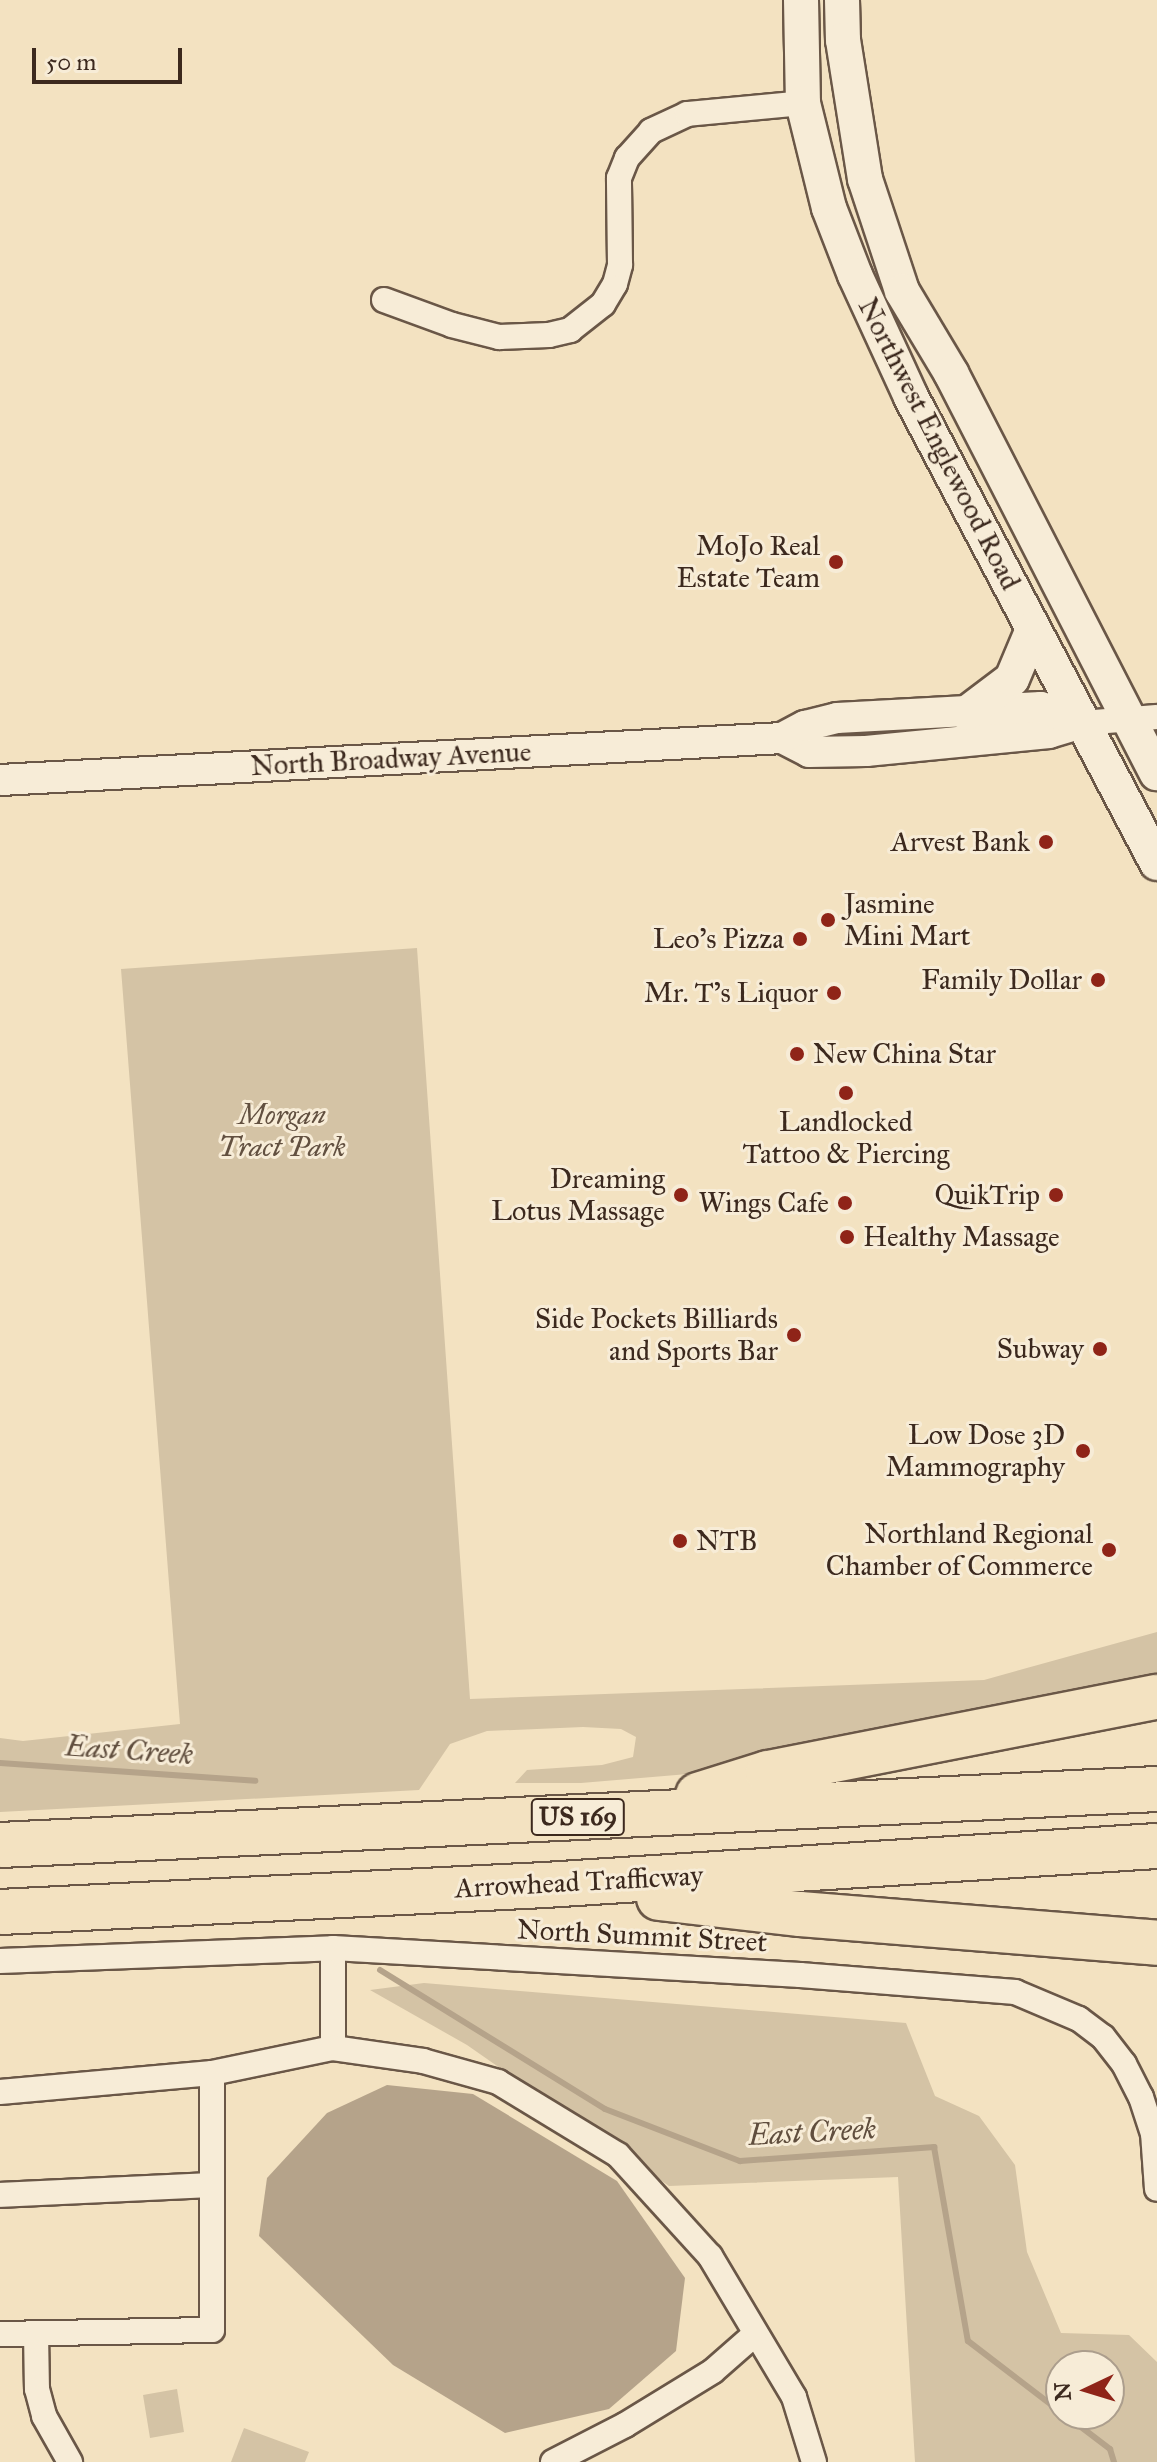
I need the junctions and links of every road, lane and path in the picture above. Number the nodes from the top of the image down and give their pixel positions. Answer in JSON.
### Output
{"nodes":[{"id":1,"x":801,"y":0,"type":"edge"},
{"id":2,"x":842,"y":0,"type":"edge"},
{"id":3,"x":803,"y":103,"type":"junction"},
{"id":4,"x":384,"y":300,"type":"dead end"},
{"id":5,"x":1033,"y":629,"type":"junction"},
{"id":6,"x":967,"y":713,"type":"junction"},
{"id":7,"x":1143,"y":718,"type":"edge"},
{"id":8,"x":1082,"y":723,"type":"junction"},
{"id":9,"x":782,"y":738,"type":"junction"},
{"id":10,"x":1157,"y":773,"type":"edge"},
{"id":11,"x":0,"y":780,"type":"edge"},
{"id":12,"x":1157,"y":863,"type":"edge"},
{"id":13,"x":1157,"y":1697,"type":"edge"},
{"id":14,"x":1157,"y":1789,"type":"edge"},
{"id":15,"x":637,"y":1814,"type":"junction"},
{"id":16,"x":0,"y":1845,"type":"edge"},
{"id":17,"x":1157,"y":1846,"type":"edge"},
{"id":18,"x":545,"y":1885,"type":"junction"},
{"id":19,"x":0,"y":1912,"type":"edge"},
{"id":20,"x":1157,"y":1943,"type":"edge"},
{"id":21,"x":333,"y":1948,"type":"junction"},
{"id":22,"x":0,"y":1961,"type":"edge"},
{"id":23,"x":333,"y":2048,"type":"junction"},
{"id":24,"x":212,"y":2073,"type":"junction"},
{"id":25,"x":0,"y":2092,"type":"edge"},
{"id":26,"x":210,"y":2185,"type":"junction"},
{"id":27,"x":1157,"y":2189,"type":"edge"},
{"id":28,"x":0,"y":2195,"type":"edge"},
{"id":29,"x":36,"y":2333,"type":"junction"},
{"id":30,"x":0,"y":2334,"type":"edge"},
{"id":31,"x":754,"y":2335,"type":"junction"},
{"id":32,"x":585,"y":2455,"type":"edge"},
{"id":33,"x":70,"y":2462,"type":"edge"},
{"id":34,"x":553,"y":2462,"type":"edge"},
{"id":35,"x":814,"y":2462,"type":"edge"}],
"edges":[{"from":1,"to":3,"type":"main road","name":"Northwest Englewood Road"},
{"from":2,"to":7,"type":"main road","name":"Northwest Englewood Road"},
{"from":3,"to":4,"type":"street"},
{"from":3,"to":5,"type":"main road","name":"Northwest Englewood Road"},
{"from":5,"to":6,"type":"main road"},
{"from":5,"to":8,"type":"main road","name":"Northwest Englewood Road"},
{"from":6,"to":8,"type":"street","name":"North Broadway Avenue"},
{"from":6,"to":9,"type":"street","name":"North Broadway Avenue"},
{"from":7,"to":8,"type":"street","name":"North Broadway Avenue"},
{"from":7,"to":10,"type":"main road","name":"Northwest Englewood Road"},
{"from":8,"to":9,"type":"street","name":"North Broadway Avenue"},
{"from":8,"to":12,"type":"main road","name":"Northwest Englewood Road"},
{"from":9,"to":11,"type":"street","name":"North Broadway Avenue"},
{"from":13,"to":15,"type":"highway"},
{"from":14,"to":15,"type":"highway","number":"US 169"},
{"from":15,"to":16,"type":"highway","number":"US 169"},
{"from":17,"to":18,"type":"highway","name":"Arrowhead Trafficway","number":"US 169"},
{"from":18,"to":19,"type":"highway","name":"Arrowhead Trafficway","number":"US 169"},
{"from":18,"to":20,"type":"highway"},
{"from":21,"to":22,"type":"street","name":"North Summit Street"},
{"from":21,"to":23,"type":"street"},
{"from":21,"to":27,"type":"street","name":"North Summit Street"},
{"from":23,"to":24,"type":"street"},
{"from":23,"to":31,"type":"street"},
{"from":24,"to":25,"type":"street"},
{"from":24,"to":26,"type":"street"},
{"from":26,"to":28,"type":"street"},
{"from":26,"to":29,"type":"street"},
{"from":29,"to":30,"type":"street"},
{"from":29,"to":33,"type":"street"},
{"from":31,"to":32,"type":"street"},
{"from":31,"to":35,"type":"street"},
{"from":32,"to":34,"type":"street"}]}
